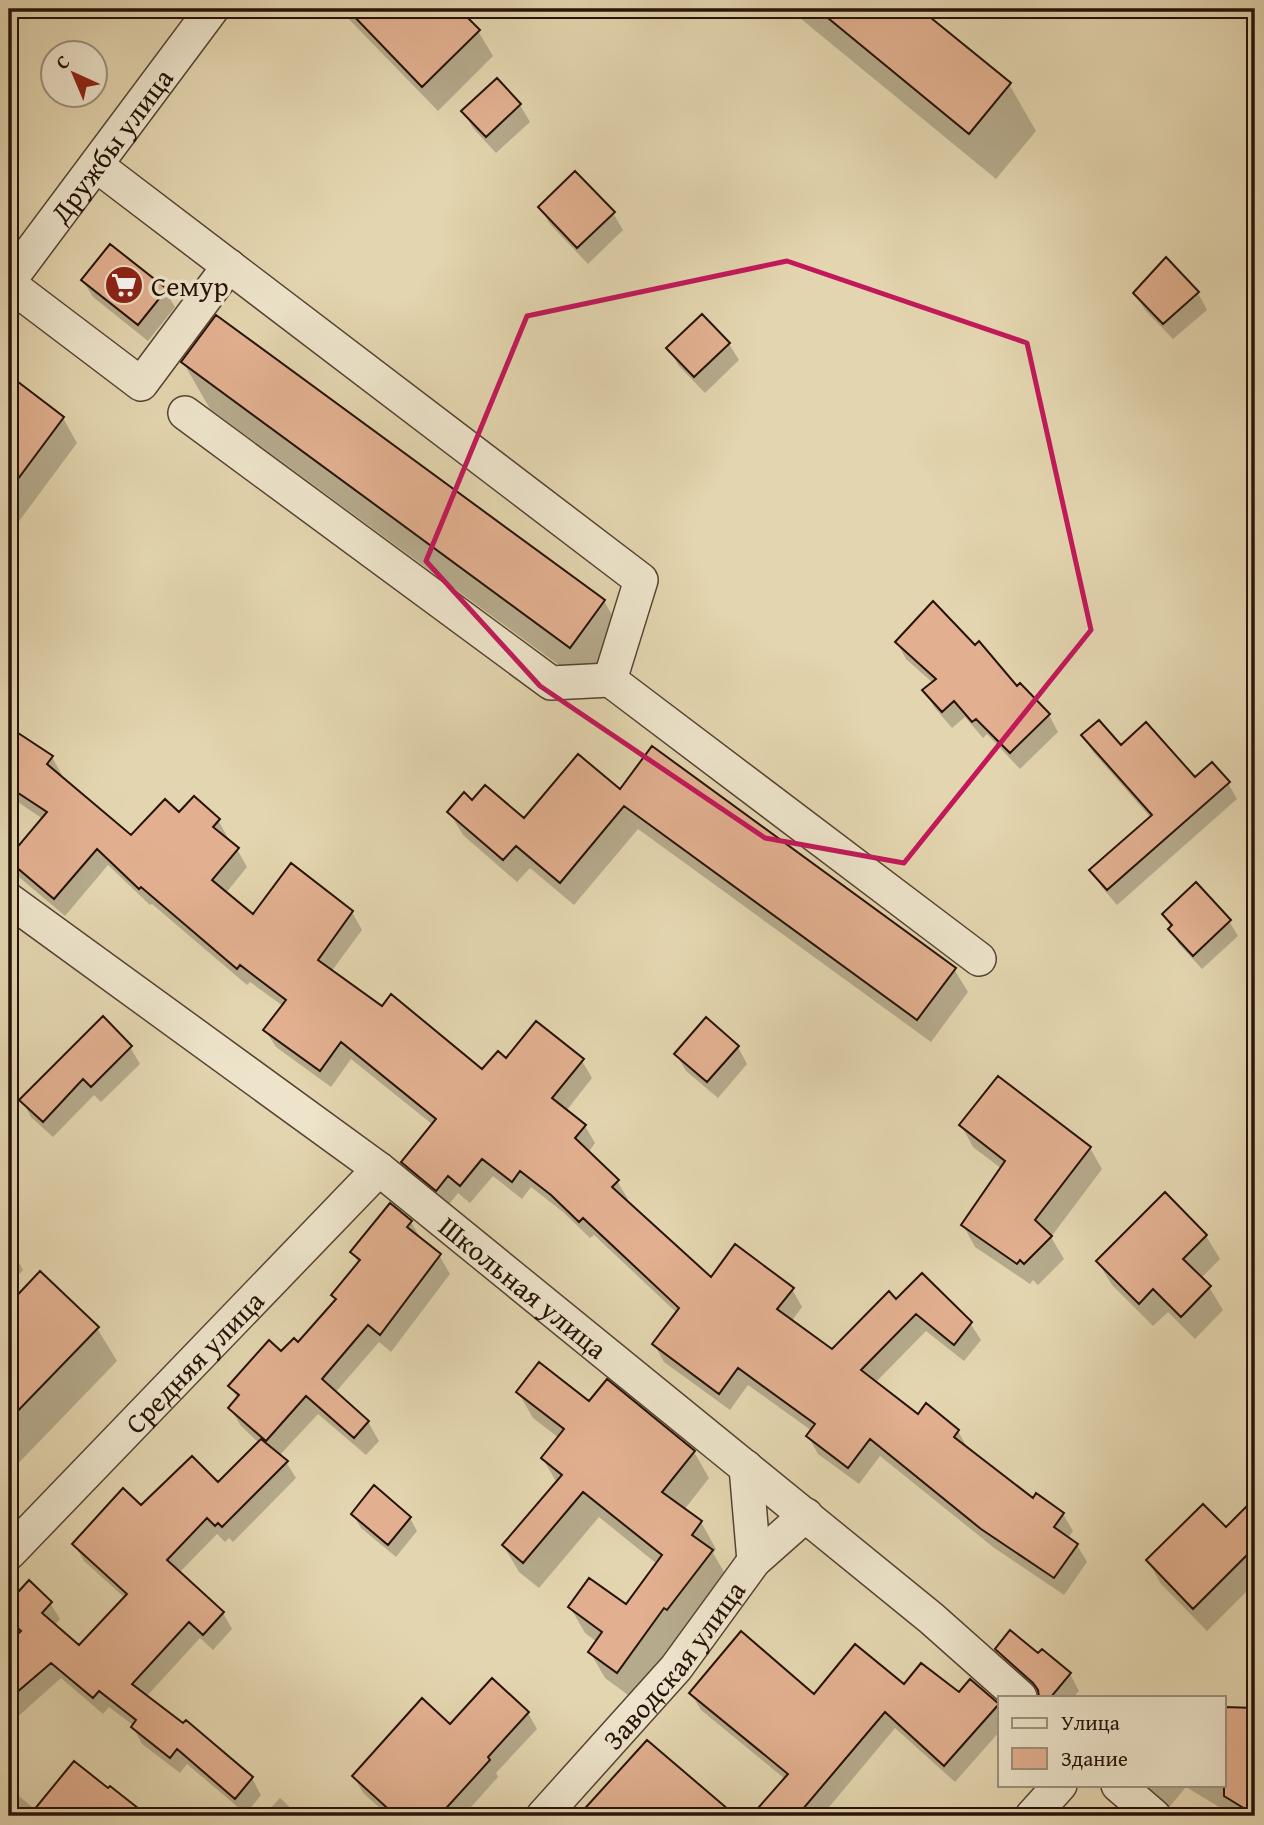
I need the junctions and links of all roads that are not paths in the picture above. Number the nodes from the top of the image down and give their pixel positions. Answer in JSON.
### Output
{"nodes":[{"id":1,"x":199,"y":14,"type":"edge"},
{"id":2,"x":96,"y":165,"type":"junction"},
{"id":3,"x":229,"y":266,"type":"junction"},
{"id":4,"x":9,"y":282,"type":"edge"},
{"id":5,"x":185,"y":413,"type":"dead end"},
{"id":6,"x":610,"y":680,"type":"junction"},
{"id":7,"x":9,"y":900,"type":"edge"},
{"id":8,"x":979,"y":959,"type":"dead end"},
{"id":9,"x":379,"y":1169,"type":"junction"},
{"id":10,"x":746,"y":1467,"type":"junction"},
{"id":11,"x":806,"y":1515,"type":"junction"},
{"id":12,"x":9,"y":1553,"type":"edge"},
{"id":13,"x":754,"y":1561,"type":"junction"},
{"id":14,"x":1019,"y":1696,"type":"edge"},
{"id":15,"x":1059,"y":1786,"type":"edge"},
{"id":16,"x":1119,"y":1786,"type":"edge"},
{"id":17,"x":542,"y":1816,"type":"edge"},
{"id":18,"x":1032,"y":1816,"type":"edge"},
{"id":19,"x":1154,"y":1816,"type":"edge"}],
"edges":[{"from":1,"to":2,"type":"street","name":"Дружбы улица"},
{"from":2,"to":3,"type":"street"},
{"from":2,"to":4,"type":"street","name":"Дружбы улица"},
{"from":3,"to":4,"type":"street"},
{"from":3,"to":6,"type":"street"},
{"from":5,"to":6,"type":"street"},
{"from":6,"to":8,"type":"street"},
{"from":7,"to":9,"type":"street","name":"Школьная улица"},
{"from":9,"to":10,"type":"street","name":"Школьная улица"},
{"from":9,"to":12,"type":"street","name":"Средняя улица"},
{"from":10,"to":11,"type":"street","name":"Школьная улица"},
{"from":10,"to":13,"type":"street"},
{"from":11,"to":13,"type":"street","name":"Заводская улица"},
{"from":11,"to":14,"type":"street","name":"Школьная улица"},
{"from":13,"to":17,"type":"street","name":"Заводская улица"},
{"from":15,"to":18,"type":"street"},
{"from":16,"to":19,"type":"street"}]}
